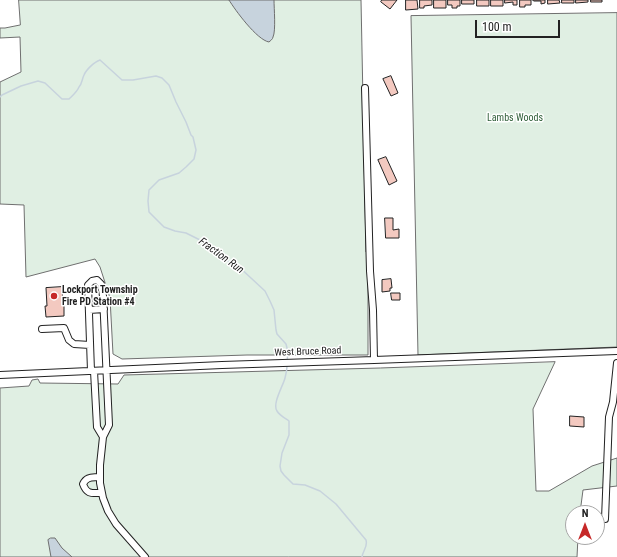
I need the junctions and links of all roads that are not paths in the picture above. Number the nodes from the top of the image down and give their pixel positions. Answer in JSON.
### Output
{"nodes":[{"id":1,"x":365,"y":88,"type":"dead end"},
{"id":2,"x":104,"y":309,"type":"junction"},
{"id":3,"x":89,"y":310,"type":"junction"},
{"id":4,"x":42,"y":329,"type":"dead end"},
{"id":5,"x":90,"y":345,"type":"junction"},
{"id":6,"x":617,"y":351,"type":"edge"},
{"id":7,"x":374,"y":360,"type":"junction"},
{"id":8,"x":617,"y":363,"type":"edge"},
{"id":9,"x":106,"y":370,"type":"junction"},
{"id":10,"x":93,"y":371,"type":"junction"},
{"id":11,"x":0,"y":375,"type":"edge"},
{"id":12,"x":103,"y":438,"type":"junction"},
{"id":13,"x":100,"y":477,"type":"junction"},
{"id":14,"x":102,"y":493,"type":"junction"},
{"id":15,"x":606,"y":519,"type":"dead end"},
{"id":16,"x":145,"y":557,"type":"edge"}],
"edges":[{"from":1,"to":7,"type":"street"},
{"from":2,"to":3,"type":"street"},
{"from":2,"to":3,"type":"street"},
{"from":2,"to":9,"type":"street"},
{"from":3,"to":5,"type":"street"},
{"from":4,"to":5,"type":"street"},
{"from":5,"to":10,"type":"street"},
{"from":6,"to":7,"type":"street","name":"West Bruce Road"},
{"from":7,"to":9,"type":"street","name":"West Bruce Road"},
{"from":8,"to":15,"type":"street"},
{"from":9,"to":10,"type":"street","name":"West Bruce Road"},
{"from":9,"to":12,"type":"street"},
{"from":10,"to":11,"type":"street","name":"West Bruce Road"},
{"from":10,"to":12,"type":"street"},
{"from":12,"to":13,"type":"street"},
{"from":13,"to":14,"type":"street"},
{"from":13,"to":14,"type":"street"},
{"from":14,"to":16,"type":"street"}]}
